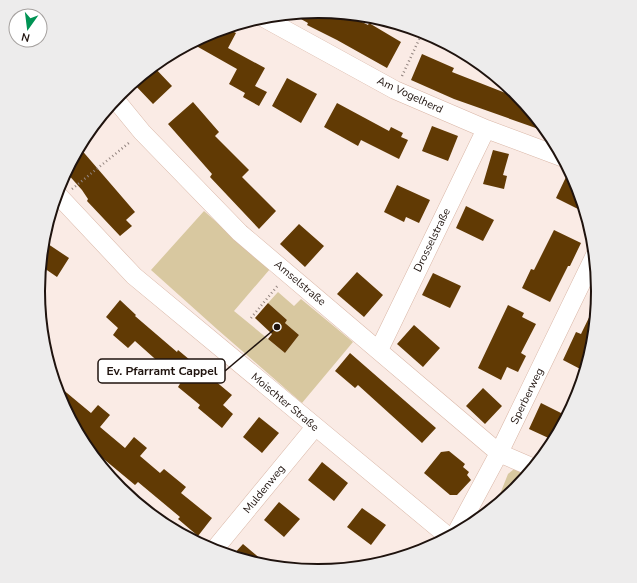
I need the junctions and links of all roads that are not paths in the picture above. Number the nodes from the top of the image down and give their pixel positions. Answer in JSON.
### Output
{"nodes":[{"id":1,"x":271,"y":22,"type":"edge"},
{"id":2,"x":119,"y":105,"type":"edge"},
{"id":3,"x":486,"y":129,"type":"junction"},
{"id":4,"x":555,"y":155,"type":"edge"},
{"id":5,"x":61,"y":200,"type":"edge"},
{"id":6,"x":590,"y":264,"type":"edge"},
{"id":7,"x":378,"y":350,"type":"junction"},
{"id":8,"x":315,"y":427,"type":"junction"},
{"id":9,"x":499,"y":453,"type":"junction"},
{"id":10,"x":529,"y":466,"type":"edge"},
{"id":11,"x":461,"y":525,"type":"edge"},
{"id":12,"x":445,"y":534,"type":"edge"},
{"id":13,"x":218,"y":545,"type":"edge"}],
"edges":[{"from":1,"to":3,"type":"street","name":"Am Vogelherd"},
{"from":2,"to":7,"type":"street","name":"Amselstraße"},
{"from":3,"to":4,"type":"street","name":"Am Vogelherd"},
{"from":3,"to":7,"type":"street","name":"Drosselstraße"},
{"from":5,"to":8,"type":"street","name":"Moischter Straße"},
{"from":6,"to":9,"type":"street","name":"Sperberweg"},
{"from":7,"to":9,"type":"street","name":"Amselstraße"},
{"from":8,"to":12,"type":"street","name":"Moischter Straße"},
{"from":8,"to":13,"type":"street","name":"Muldenweg"},
{"from":9,"to":10,"type":"street","name":"Amselstraße"},
{"from":9,"to":11,"type":"street","name":"Sperberweg"}]}
